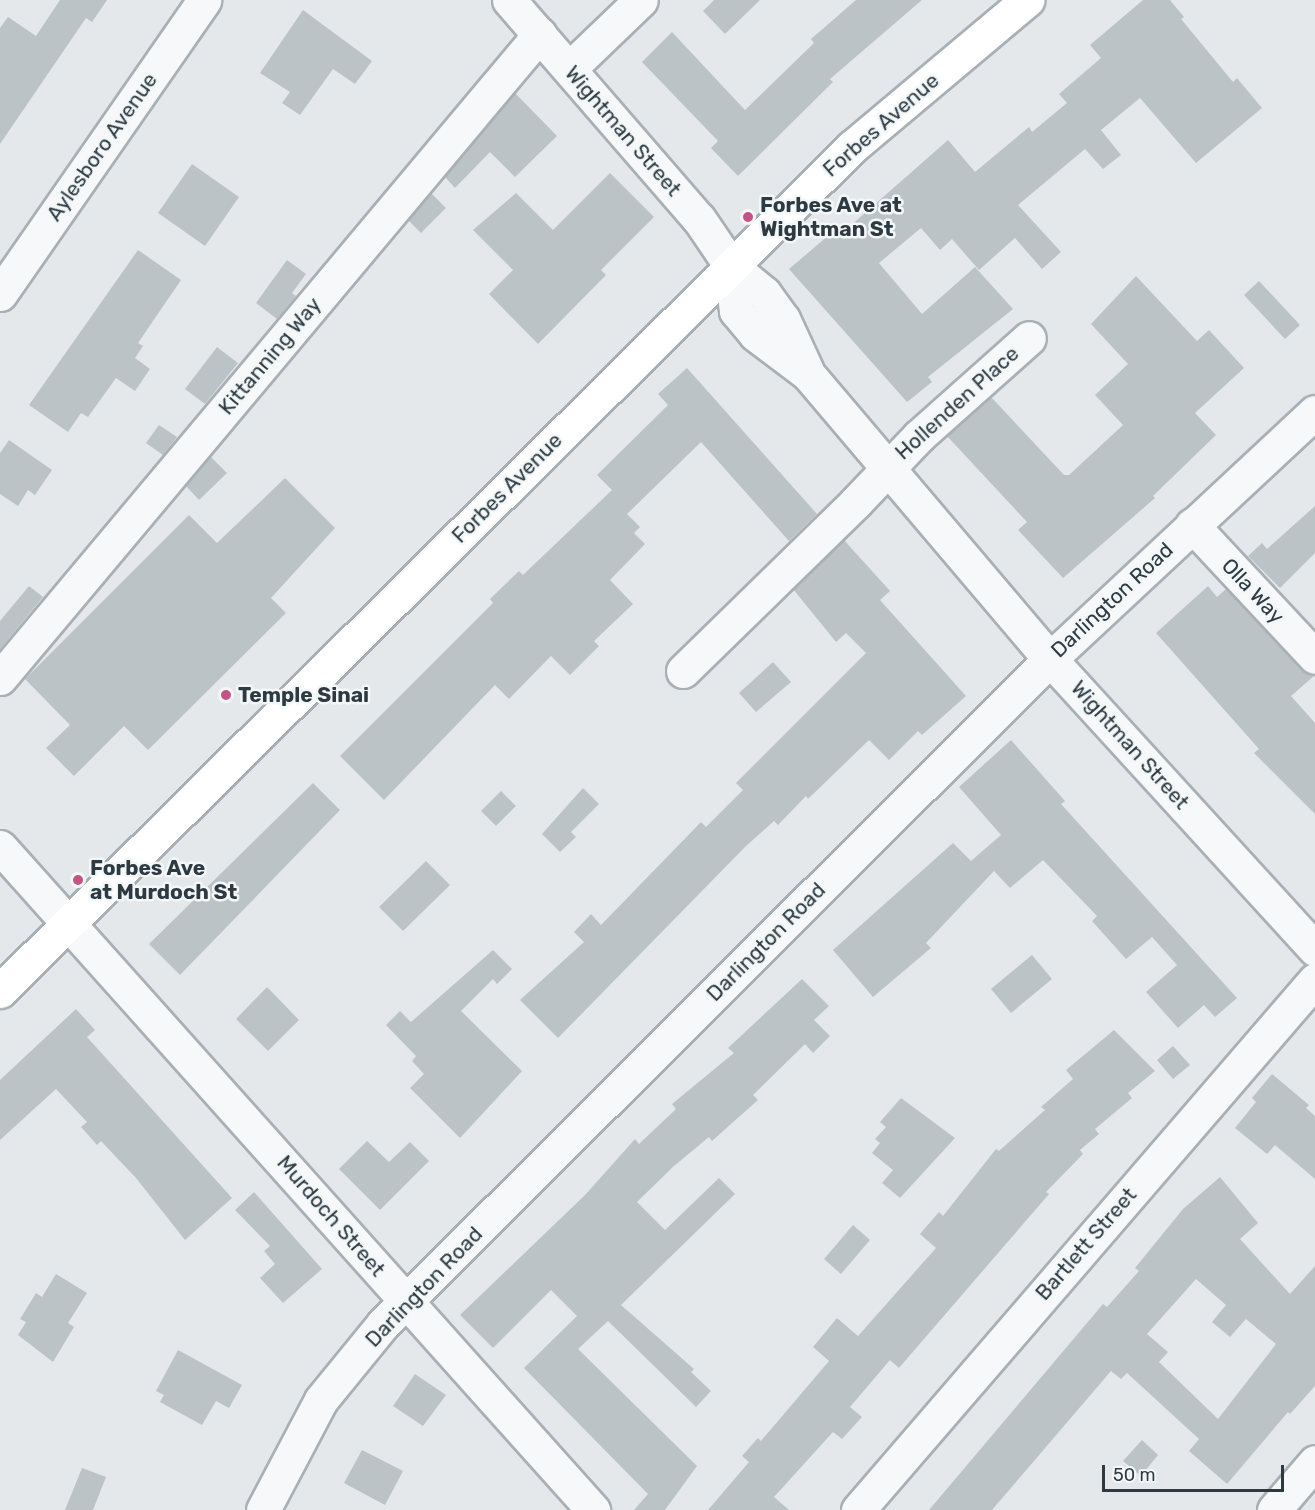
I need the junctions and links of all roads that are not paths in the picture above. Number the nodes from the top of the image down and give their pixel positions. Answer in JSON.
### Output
{"nodes":[{"id":1,"x":204,"y":0,"type":"edge"},
{"id":2,"x":509,"y":0,"type":"edge"},
{"id":3,"x":641,"y":0,"type":"edge"},
{"id":4,"x":1027,"y":0,"type":"edge"},
{"id":5,"x":540,"y":34,"type":"junction"},
{"id":6,"x":570,"y":68,"type":"junction"},
{"id":7,"x":731,"y":266,"type":"junction"},
{"id":8,"x":0,"y":294,"type":"edge"},
{"id":9,"x":1029,"y":338,"type":"dead end"},
{"id":10,"x":1315,"y":412,"type":"edge"},
{"id":11,"x":886,"y":469,"type":"junction"},
{"id":12,"x":1192,"y":525,"type":"junction"},
{"id":13,"x":1315,"y":657,"type":"edge"},
{"id":14,"x":1050,"y":658,"type":"junction"},
{"id":15,"x":683,"y":671,"type":"dead end"},
{"id":16,"x":0,"y":678,"type":"edge"},
{"id":17,"x":0,"y":847,"type":"edge"},
{"id":18,"x":67,"y":924,"type":"junction"},
{"id":19,"x":1315,"y":949,"type":"edge"},
{"id":20,"x":1315,"y":980,"type":"edge"},
{"id":21,"x":0,"y":991,"type":"edge"},
{"id":22,"x":407,"y":1302,"type":"junction"},
{"id":23,"x":1315,"y":1462,"type":"edge"},
{"id":24,"x":263,"y":1510,"type":"edge"},
{"id":25,"x":593,"y":1510,"type":"edge"},
{"id":26,"x":858,"y":1510,"type":"edge"},
{"id":27,"x":1274,"y":1510,"type":"edge"}],
"edges":[{"from":1,"to":8,"type":"street","name":"Aylesboro Avenue"},
{"from":2,"to":5,"type":"street","name":"Wightman Street"},
{"from":3,"to":6,"type":"street"},
{"from":4,"to":7,"type":"main road","name":"Forbes Avenue"},
{"from":5,"to":6,"type":"street","name":"Wightman Street"},
{"from":5,"to":16,"type":"street","name":"Kittanning Way"},
{"from":6,"to":7,"type":"street","name":"Wightman Street"},
{"from":7,"to":11,"type":"street","name":"Wightman Street"},
{"from":7,"to":18,"type":"main road","name":"Forbes Avenue"},
{"from":9,"to":11,"type":"street","name":"Hollenden Place"},
{"from":10,"to":12,"type":"street","name":"Darlington Road"},
{"from":11,"to":14,"type":"street","name":"Wightman Street"},
{"from":11,"to":15,"type":"street","name":"Hollenden Place"},
{"from":12,"to":13,"type":"street","name":"Olla Way"},
{"from":12,"to":14,"type":"street","name":"Darlington Road"},
{"from":14,"to":19,"type":"street","name":"Wightman Street"},
{"from":14,"to":22,"type":"street","name":"Darlington Road"},
{"from":17,"to":18,"type":"street","name":"Murdoch Street"},
{"from":18,"to":21,"type":"main road","name":"Forbes Avenue"},
{"from":18,"to":22,"type":"street","name":"Murdoch Street"},
{"from":20,"to":26,"type":"street","name":"Bartlett Street"},
{"from":22,"to":24,"type":"street","name":"Darlington Road"},
{"from":22,"to":25,"type":"street","name":"Murdoch Street"},
{"from":23,"to":27,"type":"street"}]}
